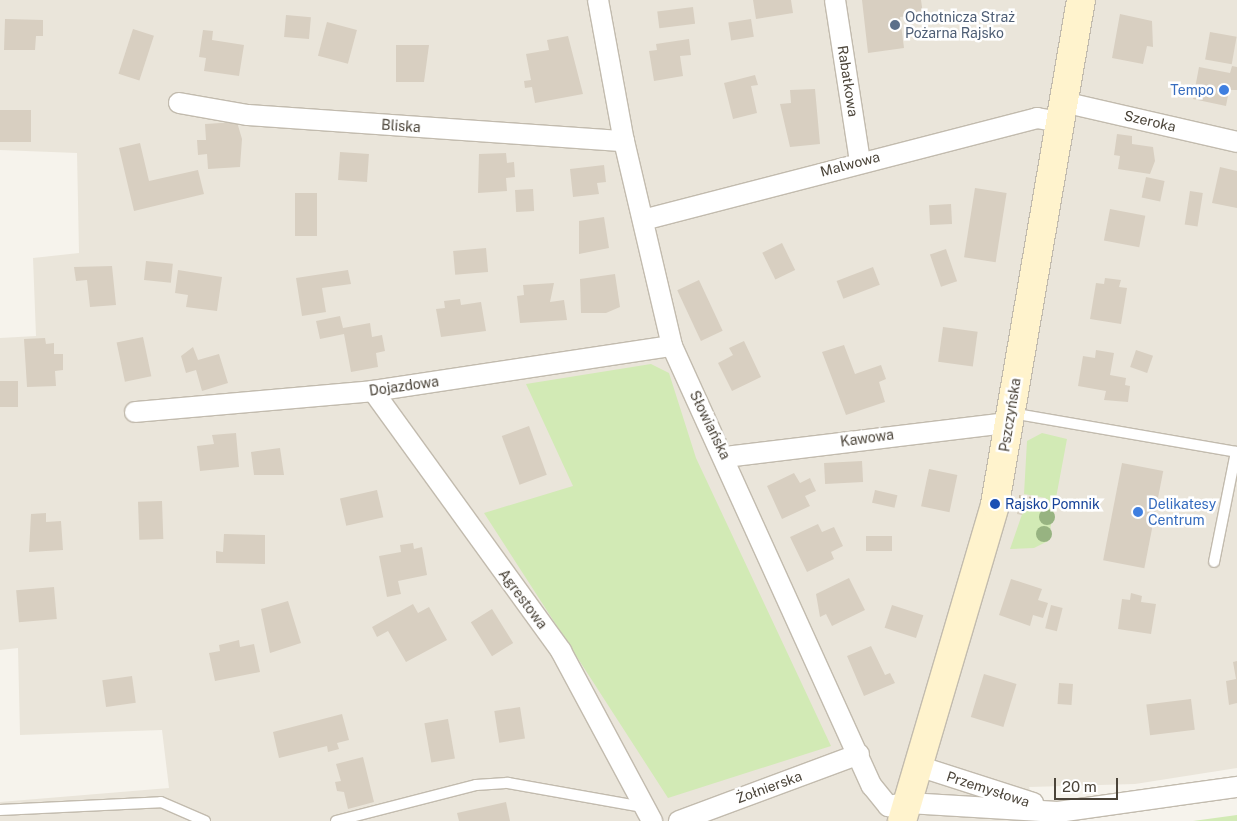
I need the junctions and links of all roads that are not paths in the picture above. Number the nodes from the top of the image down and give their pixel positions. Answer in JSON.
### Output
{"nodes":[{"id":1,"x":598,"y":0,"type":"edge"},
{"id":2,"x":835,"y":0,"type":"edge"},
{"id":3,"x":1081,"y":0,"type":"edge"},
{"id":4,"x":179,"y":103,"type":"dead end"},
{"id":5,"x":1061,"y":112,"type":"junction"},
{"id":6,"x":624,"y":140,"type":"junction"},
{"id":7,"x":1237,"y":142,"type":"edge"},
{"id":8,"x":860,"y":162,"type":"junction"},
{"id":9,"x":643,"y":220,"type":"junction"},
{"id":10,"x":672,"y":346,"type":"junction"},
{"id":11,"x":373,"y":391,"type":"junction"},
{"id":12,"x":135,"y":412,"type":"dead end"},
{"id":13,"x":1009,"y":418,"type":"junction"},
{"id":14,"x":1236,"y":451,"type":"edge"},
{"id":15,"x":725,"y":457,"type":"junction"},
{"id":16,"x":1214,"y":562,"type":"dead end"},
{"id":17,"x":859,"y":754,"type":"junction"},
{"id":18,"x":918,"y":766,"type":"junction"},
{"id":19,"x":1237,"y":787,"type":"edge"},
{"id":20,"x":0,"y":810,"type":"edge"},
{"id":21,"x":905,"y":812,"type":"edge"},
{"id":22,"x":648,"y":814,"type":"edge"},
{"id":23,"x":1060,"y":816,"type":"edge"},
{"id":24,"x":205,"y":821,"type":"edge"},
{"id":25,"x":336,"y":821,"type":"edge"},
{"id":26,"x":679,"y":821,"type":"edge"}],
"edges":[{"from":1,"to":6,"type":"street","name":"Słowiańska"},
{"from":2,"to":8,"type":"street","name":"Rabatkowa"},
{"from":3,"to":5,"type":"main road","name":"Pszczyńska"},
{"from":4,"to":6,"type":"street","name":"Bliska"},
{"from":5,"to":7,"type":"street","name":"Szeroka"},
{"from":5,"to":8,"type":"street","name":"Malwowa"},
{"from":5,"to":13,"type":"main road","name":"Pszczyńska"},
{"from":6,"to":9,"type":"street","name":"Słowiańska"},
{"from":8,"to":9,"type":"street","name":"Malwowa"},
{"from":9,"to":10,"type":"street","name":"Słowiańska"},
{"from":10,"to":11,"type":"street","name":"Dojazdowa"},
{"from":10,"to":15,"type":"street","name":"Słowiańska"},
{"from":11,"to":12,"type":"street","name":"Dojazdowa"},
{"from":11,"to":22,"type":"street","name":"Agrestowa"},
{"from":13,"to":14,"type":"lane"},
{"from":13,"to":15,"type":"street","name":"Kawowa"},
{"from":13,"to":18,"type":"main road","name":"Pszczyńska"},
{"from":14,"to":16,"type":"lane"},
{"from":15,"to":17,"type":"street","name":"Słowiańska"},
{"from":17,"to":21,"type":"street","name":"Słowiańska"},
{"from":17,"to":26,"type":"street","name":"Żołnierska"},
{"from":18,"to":21,"type":"main road","name":"Pszczyńska"},
{"from":18,"to":23,"type":"street","name":"Przemysłowa"},
{"from":19,"to":23,"type":"street","name":"Przemysłowa"},
{"from":20,"to":24,"type":"lane"},
{"from":21,"to":23,"type":"street","name":"Przemysłowa"},
{"from":22,"to":25,"type":"lane"}]}
